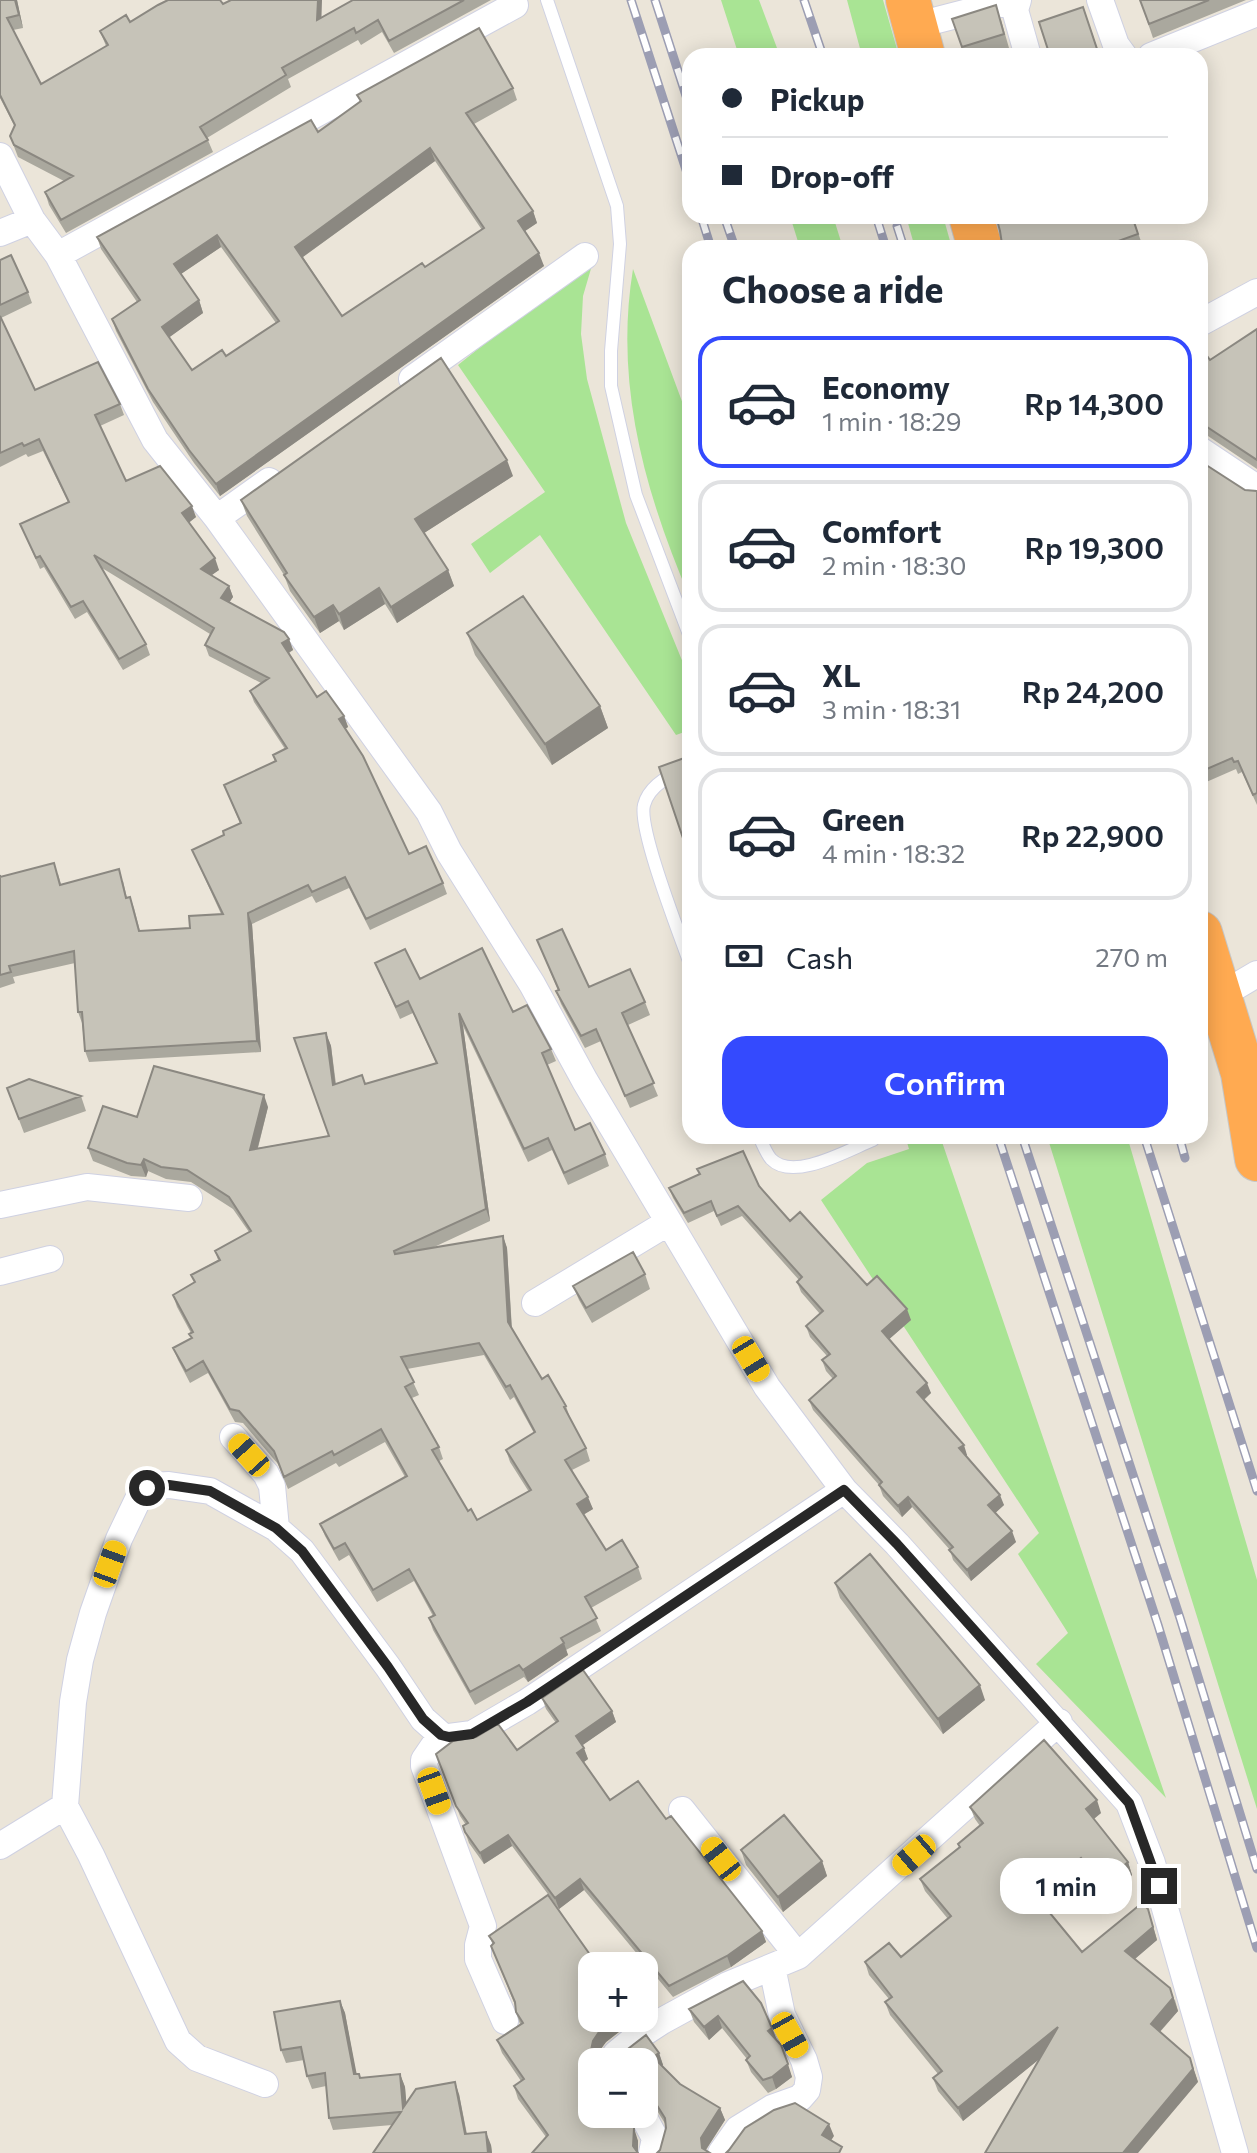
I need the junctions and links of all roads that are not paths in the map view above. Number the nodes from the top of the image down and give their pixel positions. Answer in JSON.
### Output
{"nodes":[{"id":1,"x":547,"y":0,"type":"edge"},
{"id":2,"x":1016,"y":0,"type":"edge"},
{"id":3,"x":1100,"y":0,"type":"edge"},
{"id":4,"x":515,"y":5,"type":"dead end"},
{"id":5,"x":1257,"y":13,"type":"edge"},
{"id":6,"x":915,"y":27,"type":"edge"},
{"id":7,"x":1026,"y":48,"type":"edge"},
{"id":8,"x":1118,"y":48,"type":"edge"},
{"id":9,"x":1171,"y":48,"type":"edge"},
{"id":10,"x":0,"y":156,"type":"edge"},
{"id":11,"x":32,"y":220,"type":"junction"},
{"id":12,"x":0,"y":233,"type":"edge"},
{"id":13,"x":58,"y":255,"type":"junction"},
{"id":14,"x":585,"y":256,"type":"dead end"},
{"id":15,"x":1257,"y":292,"type":"edge"},
{"id":16,"x":1208,"y":319,"type":"edge"},
{"id":17,"x":395,"y":391,"type":"edge"},
{"id":18,"x":1208,"y":455,"type":"edge"},
{"id":19,"x":293,"y":464,"type":"edge"},
{"id":20,"x":1257,"y":488,"type":"edge"},
{"id":21,"x":217,"y":518,"type":"junction"},
{"id":22,"x":682,"y":616,"type":"edge"},
{"id":23,"x":682,"y":770,"type":"edge"},
{"id":24,"x":682,"y":940,"type":"edge"},
{"id":25,"x":1208,"y":961,"type":"edge"},
{"id":26,"x":1257,"y":974,"type":"edge"},
{"id":27,"x":1218,"y":997,"type":"junction"},
{"id":28,"x":1250,"y":1067,"type":"edge"},
{"id":29,"x":763,"y":1144,"type":"edge"},
{"id":30,"x":863,"y":1144,"type":"edge"},
{"id":31,"x":1257,"y":1156,"type":"edge"},
{"id":32,"x":189,"y":1198,"type":"dead end"},
{"id":33,"x":0,"y":1205,"type":"edge"},
{"id":34,"x":669,"y":1222,"type":"junction"},
{"id":35,"x":50,"y":1259,"type":"dead end"},
{"id":36,"x":0,"y":1272,"type":"edge"},
{"id":37,"x":535,"y":1303,"type":"dead end"},
{"id":38,"x":233,"y":1437,"type":"dead end"},
{"id":39,"x":844,"y":1490,"type":"junction"},
{"id":40,"x":276,"y":1528,"type":"junction"},
{"id":41,"x":1059,"y":1722,"type":"junction"},
{"id":42,"x":441,"y":1735,"type":"junction"},
{"id":43,"x":65,"y":1806,"type":"junction"},
{"id":44,"x":682,"y":1810,"type":"dead end"},
{"id":45,"x":0,"y":1846,"type":"edge"},
{"id":46,"x":798,"y":1956,"type":"junction"},
{"id":47,"x":772,"y":1967,"type":"junction"},
{"id":48,"x":505,"y":2021,"type":"dead end"},
{"id":49,"x":623,"y":2048,"type":"edge"},
{"id":50,"x":265,"y":2084,"type":"dead end"},
{"id":51,"x":650,"y":2128,"type":"edge"},
{"id":52,"x":652,"y":2153,"type":"edge"},
{"id":53,"x":721,"y":2153,"type":"edge"},
{"id":54,"x":1235,"y":2153,"type":"edge"}],
"edges":[{"from":1,"to":22,"type":"lane"},
{"from":2,"to":6,"type":"street"},
{"from":2,"to":7,"type":"street"},
{"from":3,"to":8,"type":"street"},
{"from":4,"to":13,"type":"street"},
{"from":5,"to":9,"type":"street"},
{"from":10,"to":11,"type":"street"},
{"from":11,"to":12,"type":"street"},
{"from":11,"to":13,"type":"street"},
{"from":13,"to":21,"type":"street"},
{"from":14,"to":17,"type":"street"},
{"from":15,"to":16,"type":"street"},
{"from":18,"to":20,"type":"street"},
{"from":19,"to":21,"type":"street"},
{"from":21,"to":34,"type":"street"},
{"from":23,"to":24,"type":"lane"},
{"from":25,"to":27,"type":"highway"},
{"from":26,"to":27,"type":"street"},
{"from":27,"to":28,"type":"highway"},
{"from":28,"to":31,"type":"highway"},
{"from":29,"to":30,"type":"lane"},
{"from":32,"to":33,"type":"street"},
{"from":34,"to":37,"type":"street"},
{"from":34,"to":39,"type":"street"},
{"from":35,"to":36,"type":"street"},
{"from":38,"to":40,"type":"street"},
{"from":39,"to":41,"type":"street"},
{"from":39,"to":42,"type":"street"},
{"from":40,"to":42,"type":"street"},
{"from":40,"to":43,"type":"street"},
{"from":41,"to":46,"type":"street"},
{"from":41,"to":54,"type":"street"},
{"from":42,"to":48,"type":"street"},
{"from":43,"to":45,"type":"street"},
{"from":43,"to":50,"type":"street"},
{"from":44,"to":46,"type":"street"},
{"from":46,"to":47,"type":"street"},
{"from":47,"to":49,"type":"street"},
{"from":47,"to":53,"type":"street"},
{"from":51,"to":52,"type":"street"}]}
